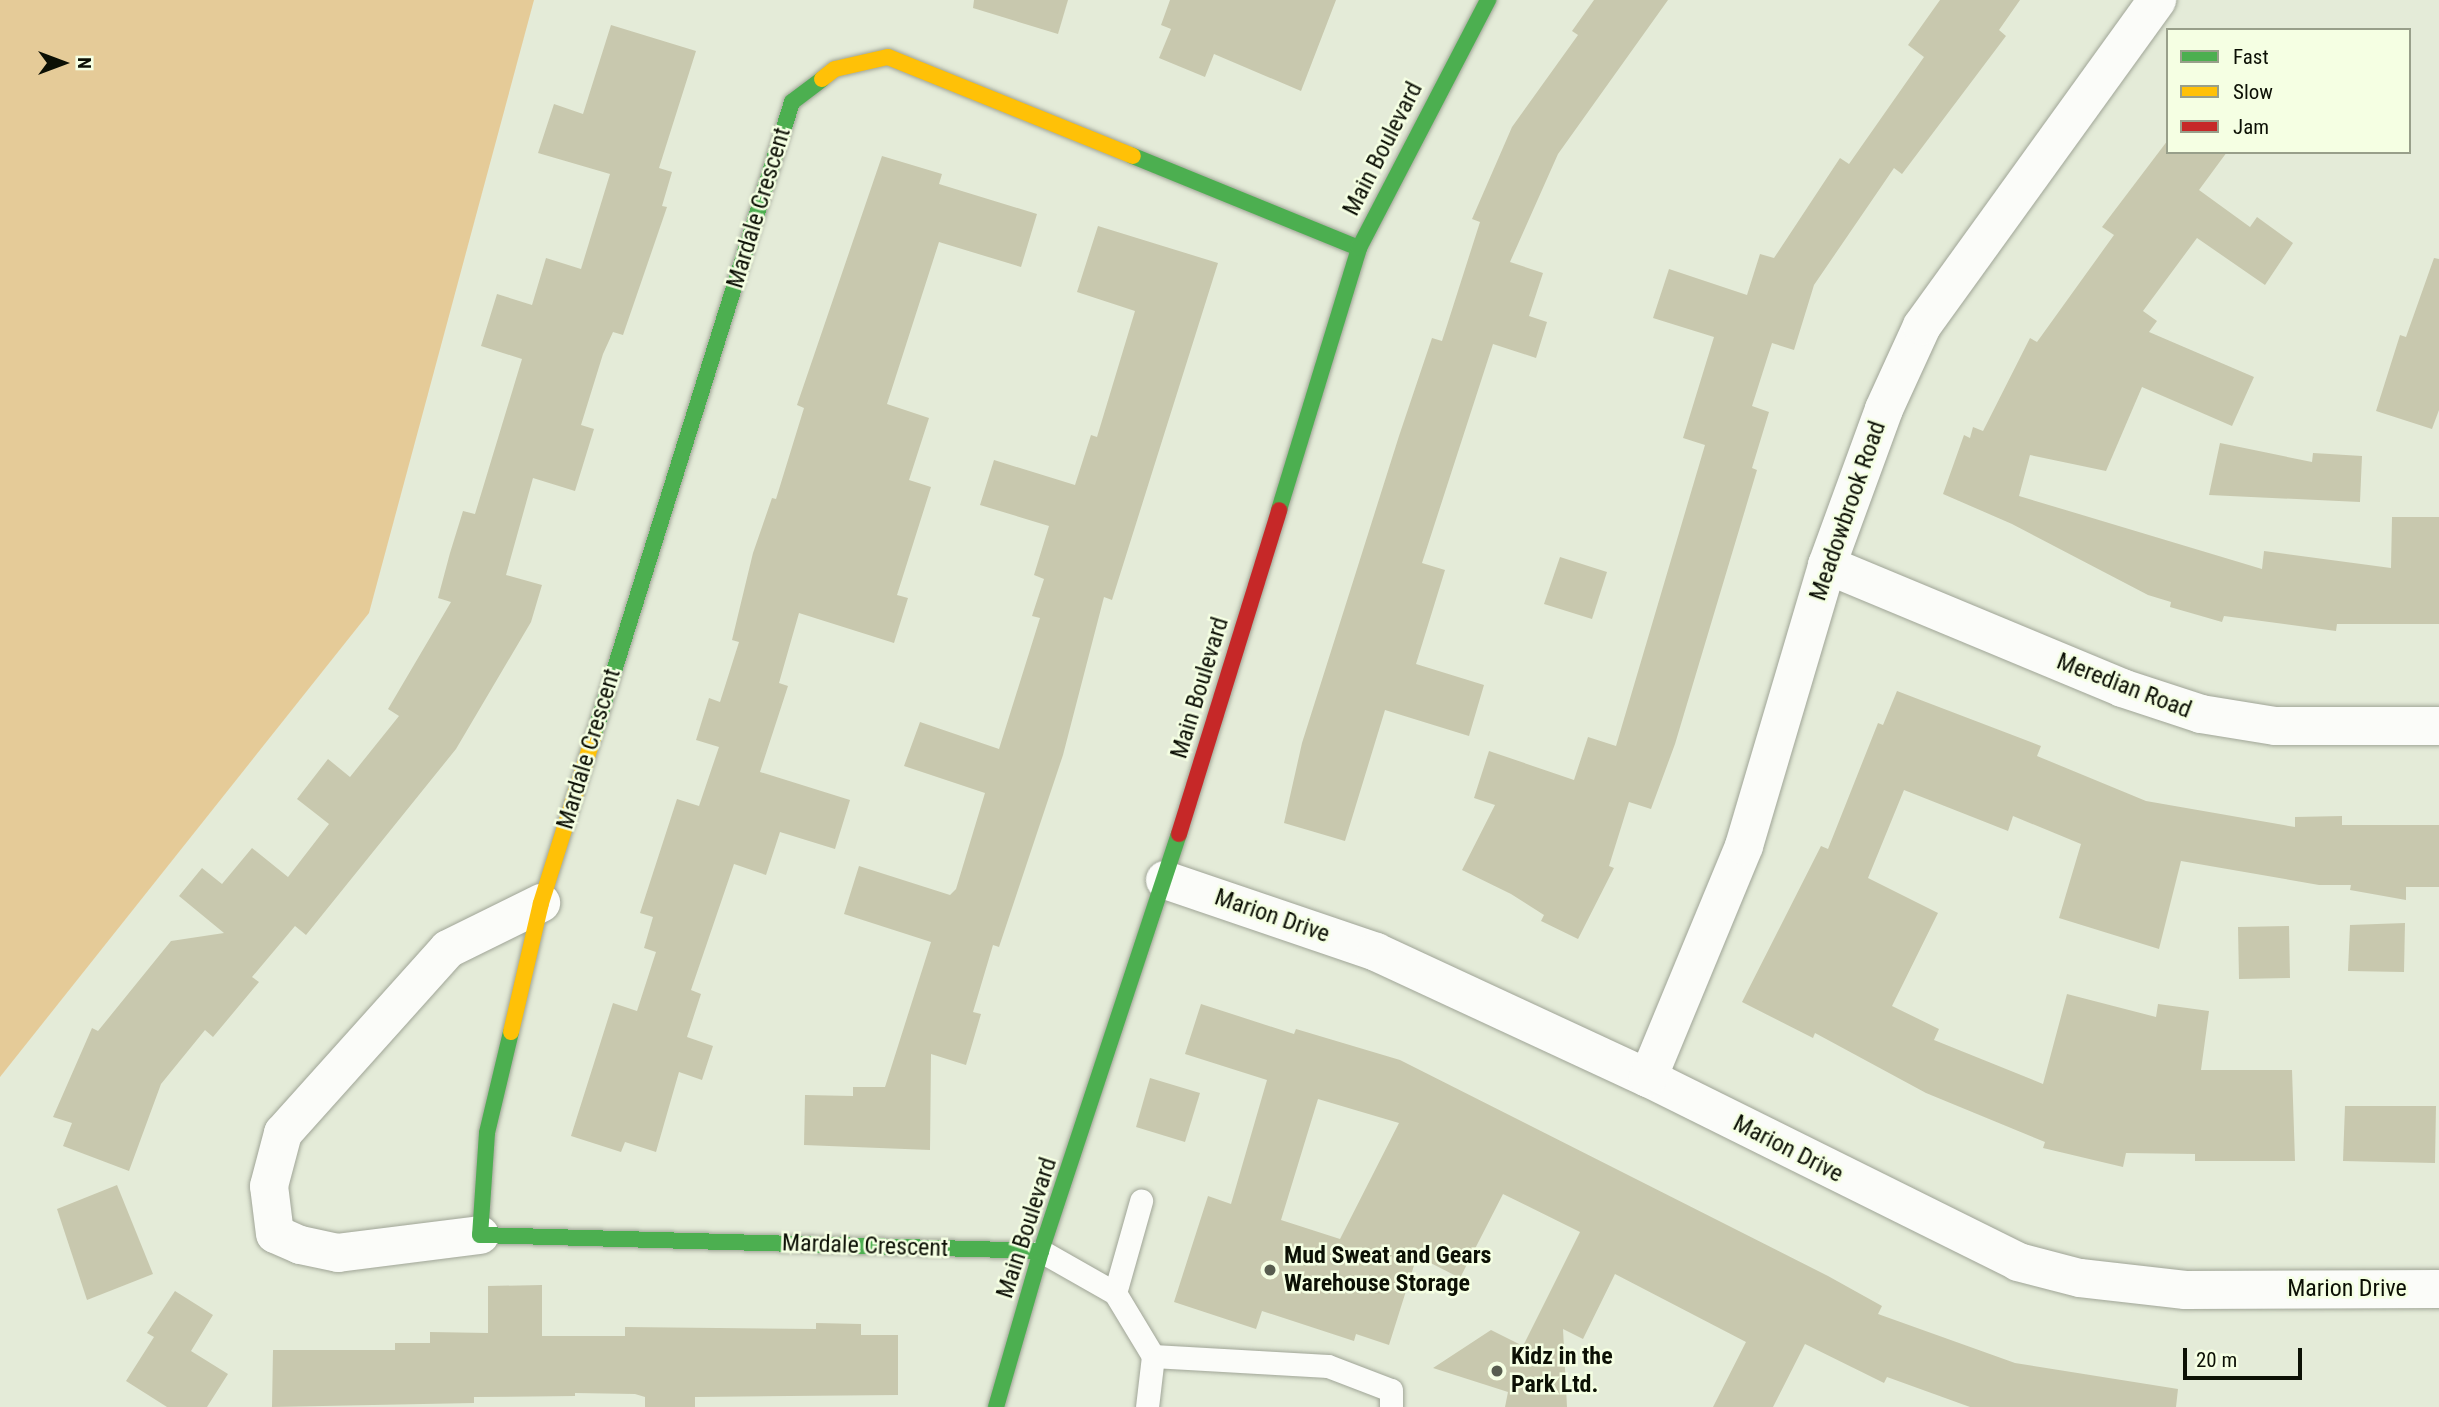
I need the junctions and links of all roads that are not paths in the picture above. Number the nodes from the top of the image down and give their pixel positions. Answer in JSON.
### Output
{"nodes":[{"id":1,"x":1488,"y":0,"type":"edge"},
{"id":2,"x":2157,"y":0,"type":"edge"},
{"id":3,"x":1359,"y":248,"type":"junction"},
{"id":4,"x":1827,"y":565,"type":"junction"},
{"id":5,"x":2439,"y":726,"type":"edge"},
{"id":6,"x":1165,"y":880,"type":"junction"},
{"id":7,"x":541,"y":903,"type":"junction"},
{"id":8,"x":1648,"y":1078,"type":"junction"},
{"id":9,"x":1141,"y":1201,"type":"dead end"},
{"id":10,"x":480,"y":1235,"type":"junction"},
{"id":11,"x":1041,"y":1251,"type":"junction"},
{"id":12,"x":2439,"y":1289,"type":"edge"},
{"id":13,"x":1115,"y":1293,"type":"junction"},
{"id":14,"x":1153,"y":1356,"type":"junction"},
{"id":15,"x":996,"y":1407,"type":"edge"},
{"id":16,"x":1147,"y":1407,"type":"edge"},
{"id":17,"x":1391,"y":1407,"type":"edge"}],
"edges":[{"from":1,"to":3,"type":"street","name":"Main Boulevard"},
{"from":2,"to":4,"type":"street","name":"Meadowbrook Road"},
{"from":3,"to":6,"type":"street","name":"Main Boulevard"},
{"from":3,"to":7,"type":"street","name":"Mardale Crescent"},
{"from":4,"to":5,"type":"street","name":"Meredian Road"},
{"from":4,"to":8,"type":"street","name":"Meadowbrook Road"},
{"from":6,"to":8,"type":"street","name":"Marion Drive"},
{"from":6,"to":11,"type":"street","name":"Main Boulevard"},
{"from":7,"to":10,"type":"street","name":"Mardale Crescent"},
{"from":7,"to":10,"type":"street","name":"Mardale Crescent"},
{"from":8,"to":12,"type":"street","name":"Marion Drive"},
{"from":9,"to":13,"type":"lane"},
{"from":10,"to":11,"type":"street","name":"Mardale Crescent"},
{"from":11,"to":13,"type":"lane"},
{"from":11,"to":15,"type":"street","name":"Main Boulevard"},
{"from":13,"to":14,"type":"lane"},
{"from":14,"to":16,"type":"lane"},
{"from":14,"to":17,"type":"lane"}]}
